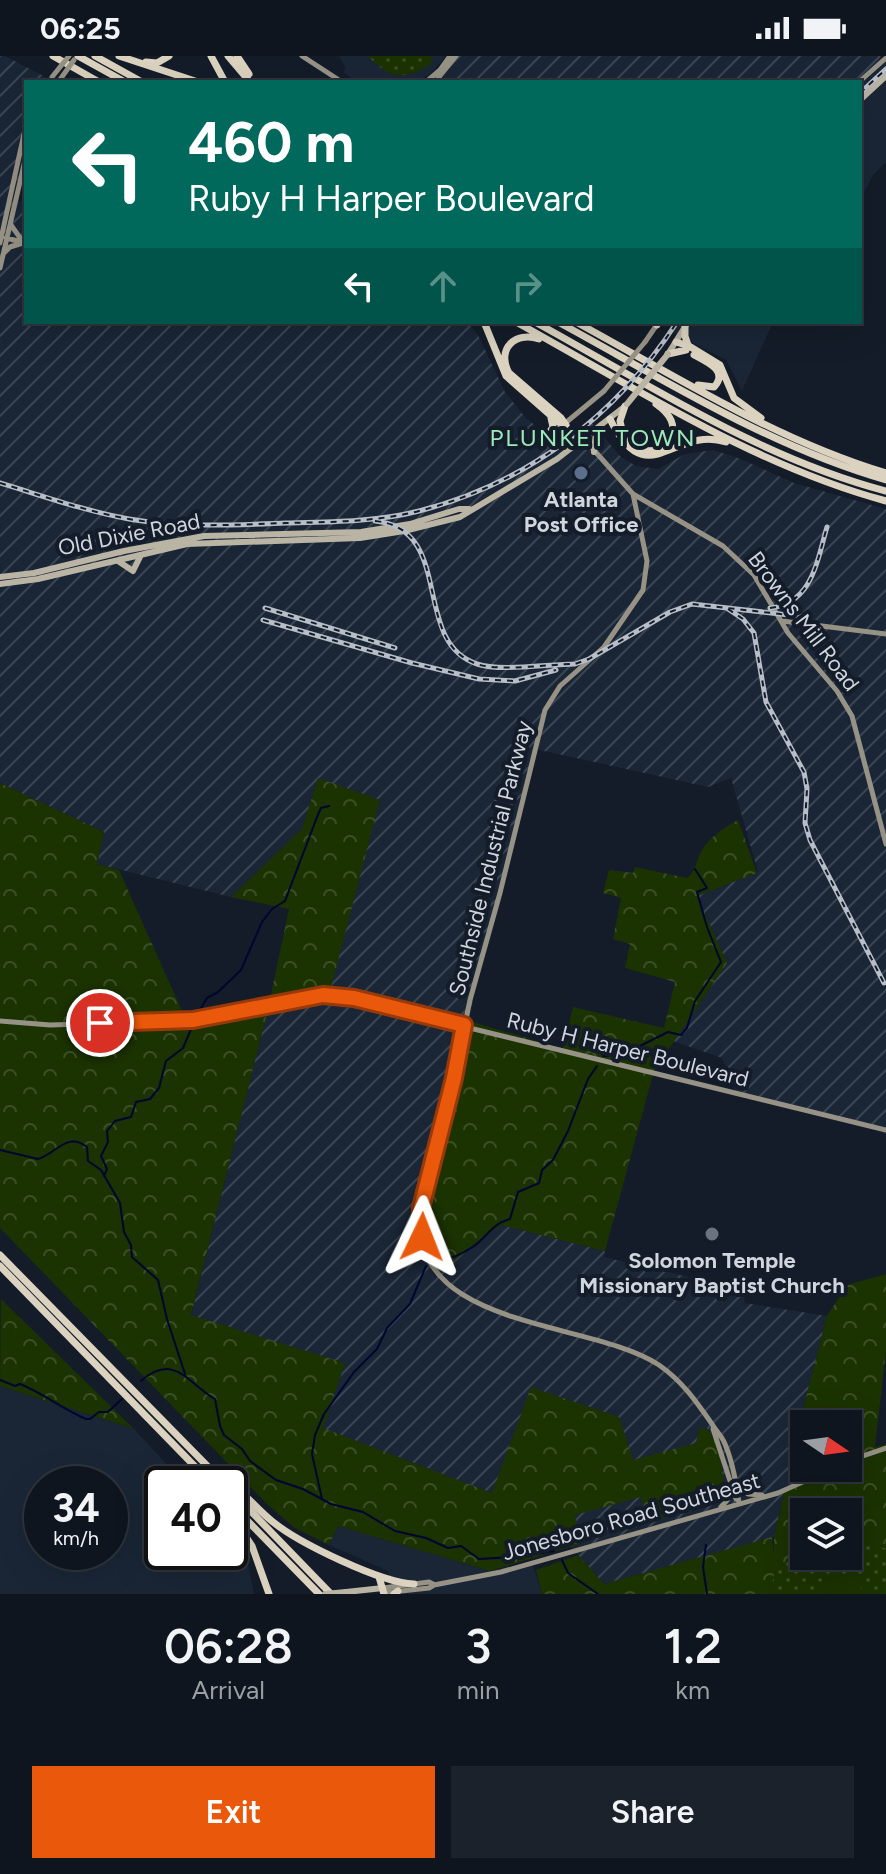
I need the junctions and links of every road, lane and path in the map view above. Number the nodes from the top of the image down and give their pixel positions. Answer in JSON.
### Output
{"nodes":[{"id":1,"x":53,"y":56,"type":"edge"},
{"id":2,"x":74,"y":56,"type":"edge"},
{"id":3,"x":95,"y":56,"type":"edge"},
{"id":4,"x":119,"y":56,"type":"edge"},
{"id":5,"x":127,"y":56,"type":"edge"},
{"id":6,"x":169,"y":56,"type":"edge"},
{"id":7,"x":211,"y":56,"type":"edge"},
{"id":8,"x":228,"y":56,"type":"edge"},
{"id":9,"x":237,"y":56,"type":"edge"},
{"id":10,"x":453,"y":56,"type":"edge"},
{"id":11,"x":306,"y":57,"type":"edge"},
{"id":12,"x":886,"y":58,"type":"edge"},
{"id":13,"x":886,"y":76,"type":"edge"},
{"id":14,"x":54,"y":80,"type":"edge"},
{"id":15,"x":94,"y":80,"type":"edge"},
{"id":16,"x":114,"y":80,"type":"edge"},
{"id":17,"x":121,"y":80,"type":"edge"},
{"id":18,"x":138,"y":80,"type":"edge"},
{"id":19,"x":192,"y":80,"type":"edge"},
{"id":20,"x":224,"y":80,"type":"edge"},
{"id":21,"x":250,"y":80,"type":"edge"},
{"id":22,"x":251,"y":80,"type":"edge"},
{"id":23,"x":339,"y":80,"type":"edge"},
{"id":24,"x":428,"y":80,"type":"edge"},
{"id":25,"x":436,"y":80,"type":"edge"},
{"id":26,"x":861,"y":80,"type":"edge"},
{"id":27,"x":862,"y":98,"type":"edge"},
{"id":28,"x":24,"y":134,"type":"edge"},
{"id":29,"x":24,"y":162,"type":"edge"},
{"id":30,"x":5,"y":223,"type":"edge"},
{"id":31,"x":4,"y":237,"type":"edge"},
{"id":32,"x":24,"y":242,"type":"edge"},
{"id":33,"x":0,"y":243,"type":"edge"},
{"id":34,"x":24,"y":243,"type":"edge"},
{"id":35,"x":24,"y":243,"type":"edge"},
{"id":36,"x":3,"y":253,"type":"junction"},
{"id":37,"x":0,"y":268,"type":"edge"},
{"id":38,"x":485,"y":324,"type":"edge"},
{"id":39,"x":520,"y":324,"type":"edge"},
{"id":40,"x":539,"y":324,"type":"edge"},
{"id":41,"x":547,"y":324,"type":"edge"},
{"id":42,"x":562,"y":324,"type":"edge"},
{"id":43,"x":580,"y":324,"type":"edge"},
{"id":44,"x":590,"y":324,"type":"edge"},
{"id":45,"x":657,"y":324,"type":"edge"},
{"id":46,"x":686,"y":324,"type":"edge"},
{"id":47,"x":676,"y":342,"type":"junction"},
{"id":48,"x":688,"y":348,"type":"junction"},
{"id":49,"x":568,"y":351,"type":"junction"},
{"id":50,"x":668,"y":354,"type":"junction"},
{"id":51,"x":640,"y":356,"type":"junction"},
{"id":52,"x":667,"y":372,"type":"junction"},
{"id":53,"x":635,"y":388,"type":"junction"},
{"id":54,"x":626,"y":405,"type":"junction"},
{"id":55,"x":550,"y":416,"type":"junction"},
{"id":56,"x":610,"y":419,"type":"junction"},
{"id":57,"x":566,"y":425,"type":"junction"},
{"id":58,"x":596,"y":429,"type":"junction"},
{"id":59,"x":622,"y":430,"type":"junction"},
{"id":60,"x":790,"y":436,"type":"junction"},
{"id":61,"x":584,"y":439,"type":"junction"},
{"id":62,"x":544,"y":440,"type":"joint"},
{"id":63,"x":750,"y":450,"type":"junction"},
{"id":64,"x":594,"y":452,"type":"junction"},
{"id":65,"x":886,"y":473,"type":"edge"},
{"id":66,"x":886,"y":480,"type":"edge"},
{"id":67,"x":883,"y":490,"type":"edge"},
{"id":68,"x":633,"y":494,"type":"junction"},
{"id":69,"x":886,"y":501,"type":"edge"},
{"id":70,"x":360,"y":535,"type":"junction"},
{"id":71,"x":143,"y":553,"type":"junction"},
{"id":72,"x":115,"y":560,"type":"junction"},
{"id":73,"x":0,"y":577,"type":"edge"},
{"id":74,"x":0,"y":584,"type":"edge"},
{"id":75,"x":781,"y":621,"type":"junction"},
{"id":76,"x":886,"y":634,"type":"edge"},
{"id":77,"x":886,"y":844,"type":"edge"},
{"id":78,"x":0,"y":1021,"type":"edge"},
{"id":79,"x":464,"y":1025,"type":"junction"},
{"id":80,"x":886,"y":1130,"type":"edge"},
{"id":81,"x":0,"y":1255,"type":"edge"},
{"id":82,"x":0,"y":1266,"type":"edge"},
{"id":83,"x":886,"y":1448,"type":"edge"},
{"id":84,"x":862,"y":1456,"type":"edge"},
{"id":85,"x":194,"y":1466,"type":"edge"},
{"id":86,"x":207,"y":1466,"type":"edge"},
{"id":87,"x":804,"y":1482,"type":"edge"},
{"id":88,"x":734,"y":1483,"type":"junction"},
{"id":89,"x":767,"y":1495,"type":"junction"},
{"id":90,"x":248,"y":1501,"type":"edge"},
{"id":91,"x":738,"y":1504,"type":"junction"},
{"id":92,"x":248,"y":1508,"type":"edge"},
{"id":93,"x":719,"y":1509,"type":"junction"},
{"id":94,"x":248,"y":1521,"type":"edge"},
{"id":95,"x":248,"y":1539,"type":"edge"},
{"id":96,"x":378,"y":1575,"type":"junction"},
{"id":97,"x":414,"y":1584,"type":"junction"},
{"id":98,"x":434,"y":1585,"type":"junction"},
{"id":99,"x":267,"y":1592,"type":"edge"},
{"id":100,"x":383,"y":1592,"type":"edge"},
{"id":101,"x":396,"y":1593,"type":"edge"},
{"id":102,"x":319,"y":1594,"type":"edge"},
{"id":103,"x":328,"y":1594,"type":"edge"},
{"id":104,"x":375,"y":1594,"type":"edge"}],
"edges":[{"from":1,"to":15,"type":"highway"},
{"from":2,"to":14,"type":"street","bridge":true},
{"from":2,"to":16,"type":"highway"},
{"from":2,"to":17,"type":"highway"},
{"from":3,"to":18,"type":"highway"},
{"from":4,"to":19,"type":"highway"},
{"from":5,"to":6,"type":"highway"},
{"from":7,"to":20,"type":"highway"},
{"from":8,"to":21,"type":"highway"},
{"from":9,"to":22,"type":"highway"},
{"from":10,"to":24,"type":"street"},
{"from":10,"to":25,"type":"street"},
{"from":11,"to":23,"type":"street"},
{"from":12,"to":26,"type":"street"},
{"from":13,"to":27,"type":"main road"},
{"from":28,"to":30,"type":"street"},
{"from":29,"to":30,"type":"street"},
{"from":30,"to":31,"type":"street"},
{"from":30,"to":32,"type":"street"},
{"from":31,"to":33,"type":"street"},
{"from":31,"to":34,"type":"street"},
{"from":31,"to":36,"type":"street"},
{"from":35,"to":36,"type":"street"},
{"from":36,"to":37,"type":"street"},
{"from":38,"to":55,"type":"highway"},
{"from":39,"to":49,"type":"highway"},
{"from":40,"to":67,"type":"highway"},
{"from":41,"to":67,"type":"highway"},
{"from":42,"to":66,"type":"highway"},
{"from":43,"to":51,"type":"highway"},
{"from":44,"to":51,"type":"highway"},
{"from":45,"to":57,"type":"street","bridge":true},
{"from":46,"to":47,"type":"main road"},
{"from":46,"to":48,"type":"highway"},
{"from":47,"to":48,"type":"highway"},
{"from":47,"to":50,"type":"main road"},
{"from":48,"to":50,"type":"highway"},
{"from":48,"to":52,"type":"highway"},
{"from":48,"to":60,"type":"highway"},
{"from":49,"to":53,"type":"highway"},
{"from":49,"to":57,"type":"highway"},
{"from":50,"to":54,"type":"main road","bridge":true},
{"from":51,"to":52,"type":"highway"},
{"from":52,"to":60,"type":"highway"},
{"from":53,"to":59,"type":"highway"},
{"from":53,"to":63,"type":"highway"},
{"from":54,"to":56,"type":"main road"},
{"from":54,"to":59,"type":"highway"},
{"from":55,"to":57,"type":"highway"},
{"from":55,"to":62,"type":"highway"},
{"from":56,"to":58,"type":"main road"},
{"from":56,"to":59,"type":"highway"},
{"from":56,"to":63,"type":"highway"},
{"from":57,"to":62,"type":"street"},
{"from":58,"to":61,"type":"main road"},
{"from":58,"to":64,"type":"main road"},
{"from":60,"to":65,"type":"highway"},
{"from":61,"to":64,"type":"street","name":"Browns Mill Road"},
{"from":61,"to":70,"type":"main road"},
{"from":63,"to":69,"type":"highway"},
{"from":64,"to":68,"type":"street","name":"Browns Mill Road"},
{"from":68,"to":75,"type":"street","name":"Browns Mill Road"},
{"from":68,"to":79,"type":"street","name":"Southside Industrial Parkway"},
{"from":70,"to":71,"type":"main road","name":"Old Dixie Road"},
{"from":70,"to":73,"type":"main road","name":"Old Dixie Road"},
{"from":71,"to":72,"type":"main road","name":"Old Dixie Road"},
{"from":71,"to":72,"type":"main road"},
{"from":72,"to":74,"type":"main road","name":"Old Dixie Road"},
{"from":75,"to":76,"type":"street"},
{"from":75,"to":77,"type":"street","name":"Browns Mill Road"},
{"from":78,"to":79,"type":"street","name":"Ruby H Harper Boulevard"},
{"from":79,"to":80,"type":"street","name":"Ruby H Harper Boulevard"},
{"from":79,"to":88,"type":"street","name":"Southside Industrial Parkway"},
{"from":81,"to":86,"type":"highway"},
{"from":82,"to":85,"type":"highway"},
{"from":83,"to":84,"type":"street"},
{"from":87,"to":89,"type":"street","name":"Jonesboro Road Southeast"},
{"from":88,"to":89,"type":"street"},
{"from":88,"to":91,"type":"street","name":"Southside Industrial Parkway"},
{"from":88,"to":93,"type":"street"},
{"from":89,"to":91,"type":"street","name":"Jonesboro Road Southeast"},
{"from":90,"to":96,"type":"highway"},
{"from":91,"to":93,"type":"street","name":"Jonesboro Road Southeast"},
{"from":92,"to":103,"type":"highway"},
{"from":93,"to":98,"type":"street","name":"Jonesboro Road Southeast"},
{"from":94,"to":102,"type":"highway"},
{"from":95,"to":99,"type":"highway"},
{"from":96,"to":97,"type":"highway"},
{"from":96,"to":100,"type":"highway"},
{"from":97,"to":98,"type":"street","name":"Jonesboro Road Southeast"},
{"from":97,"to":100,"type":"street","name":"Jonesboro Road Southeast"},
{"from":98,"to":101,"type":"street","name":"Jonesboro Road Southeast"},
{"from":100,"to":101,"type":"street","name":"Jonesboro Road Southeast"},
{"from":100,"to":103,"type":"main road","name":"Jonesboro Road Southeast","bridge":true},
{"from":100,"to":104,"type":"main road","name":"Jonesboro Road Southeast"}]}
